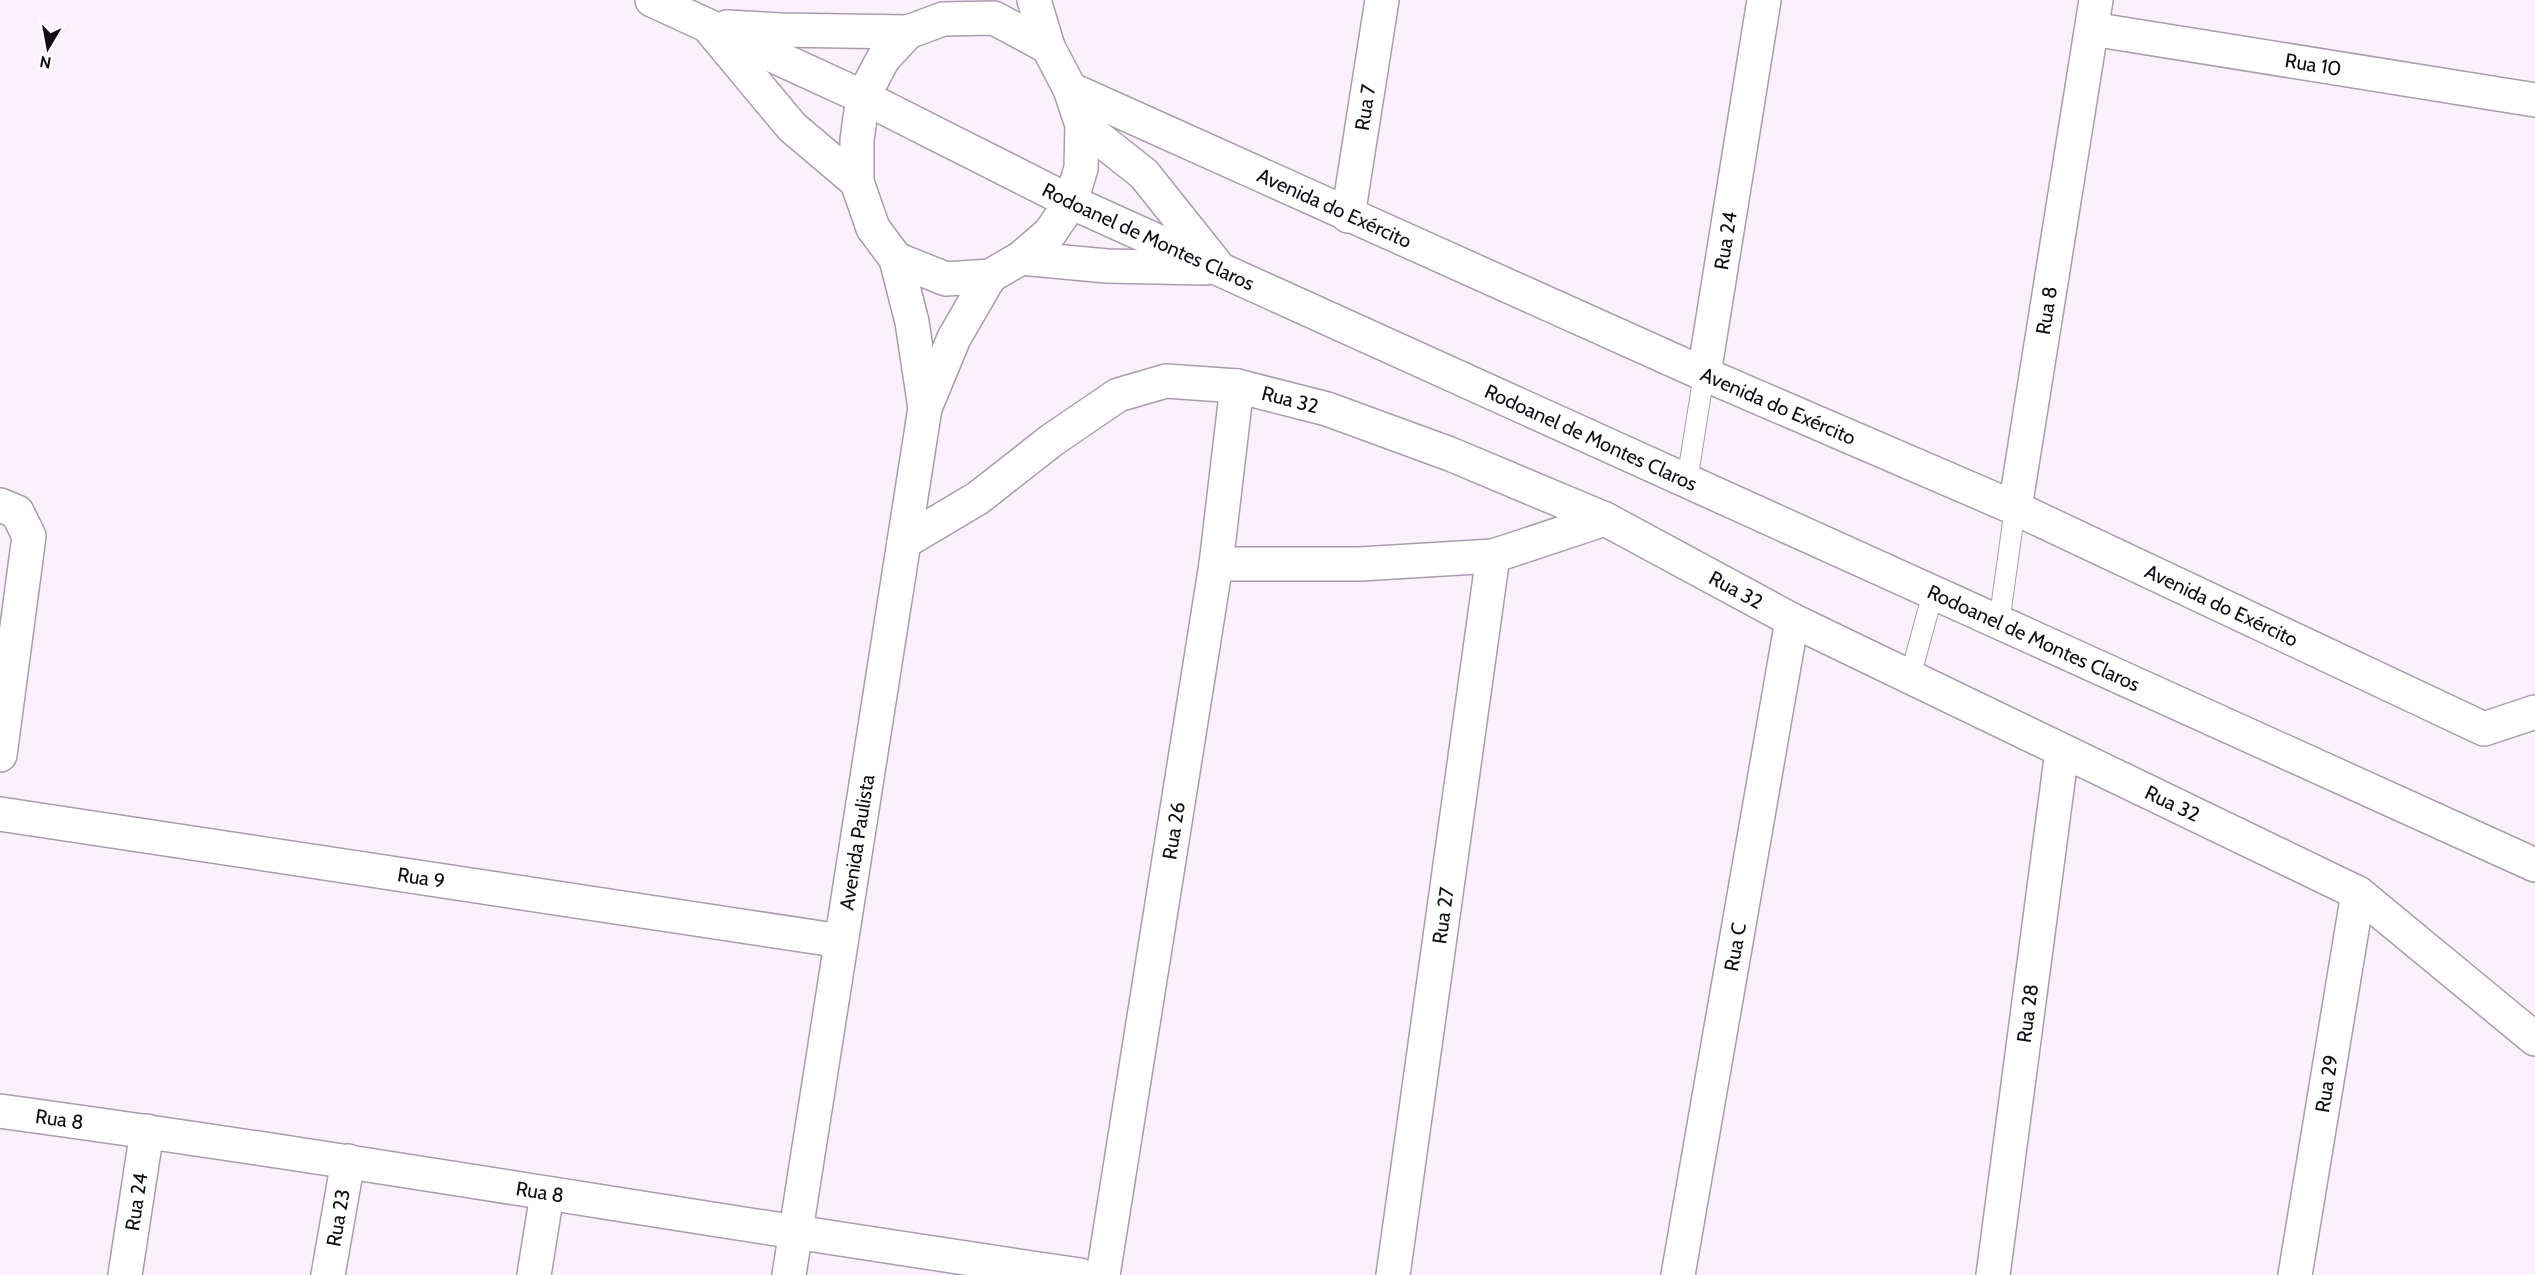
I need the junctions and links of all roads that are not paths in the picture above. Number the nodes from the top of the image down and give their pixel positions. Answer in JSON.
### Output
{"nodes":[{"id":1,"x":652,"y":0,"type":"edge"},
{"id":2,"x":1034,"y":0,"type":"edge"},
{"id":3,"x":1383,"y":0,"type":"edge"},
{"id":4,"x":1764,"y":0,"type":"edge"},
{"id":5,"x":948,"y":9,"type":"edge"},
{"id":6,"x":2094,"y":15,"type":"edge"},
{"id":7,"x":707,"y":25,"type":"junction"},
{"id":8,"x":908,"y":32,"type":"junction"},
{"id":9,"x":1048,"y":47,"type":"junction"},
{"id":10,"x":1070,"y":89,"type":"junction"},
{"id":11,"x":863,"y":97,"type":"junction"},
{"id":12,"x":2535,"y":100,"type":"edge"},
{"id":13,"x":1082,"y":126,"type":"junction"},
{"id":14,"x":857,"y":182,"type":"junction"},
{"id":15,"x":1071,"y":202,"type":"junction"},
{"id":16,"x":1348,"y":216,"type":"junction"},
{"id":17,"x":1020,"y":258,"type":"junction"},
{"id":18,"x":896,"y":259,"type":"junction"},
{"id":19,"x":1220,"y":269,"type":"junction"},
{"id":20,"x":990,"y":276,"type":"junction"},
{"id":21,"x":1704,"y":374,"type":"junction"},
{"id":22,"x":1237,"y":386,"type":"junction"},
{"id":23,"x":925,"y":408,"type":"junction"},
{"id":24,"x":1687,"y":481,"type":"junction"},
{"id":25,"x":0,"y":505,"type":"edge"},
{"id":26,"x":2015,"y":508,"type":"junction"},
{"id":27,"x":1605,"y":519,"type":"junction"},
{"id":28,"x":904,"y":542,"type":"junction"},
{"id":29,"x":1493,"y":556,"type":"junction"},
{"id":30,"x":1216,"y":564,"type":"junction"},
{"id":31,"x":1933,"y":593,"type":"junction"},
{"id":32,"x":1792,"y":620,"type":"junction"},
{"id":33,"x":2000,"y":623,"type":"junction"},
{"id":34,"x":1910,"y":677,"type":"junction"},
{"id":35,"x":2535,"y":712,"type":"edge"},
{"id":36,"x":2062,"y":751,"type":"junction"},
{"id":37,"x":0,"y":755,"type":"edge"},
{"id":38,"x":0,"y":814,"type":"edge"},
{"id":39,"x":2535,"y":866,"type":"edge"},
{"id":40,"x":2358,"y":893,"type":"junction"},
{"id":41,"x":841,"y":941,"type":"junction"},
{"id":42,"x":2535,"y":1039,"type":"edge"},
{"id":43,"x":0,"y":1111,"type":"edge"},
{"id":44,"x":147,"y":1131,"type":"junction"},
{"id":45,"x":348,"y":1161,"type":"junction"},
{"id":46,"x":547,"y":1194,"type":"junction"},
{"id":47,"x":796,"y":1234,"type":"junction"},
{"id":48,"x":125,"y":1275,"type":"edge"},
{"id":49,"x":328,"y":1275,"type":"edge"},
{"id":50,"x":534,"y":1275,"type":"edge"},
{"id":51,"x":789,"y":1275,"type":"edge"},
{"id":52,"x":1080,"y":1275,"type":"edge"},
{"id":53,"x":1103,"y":1275,"type":"edge"},
{"id":54,"x":1393,"y":1275,"type":"edge"},
{"id":55,"x":1678,"y":1275,"type":"edge"},
{"id":56,"x":1993,"y":1275,"type":"edge"},
{"id":57,"x":2295,"y":1275,"type":"edge"}],
"edges":[{"from":1,"to":7,"type":"street","name":"Rodoanel de Montes Claros"},
{"from":2,"to":9,"type":"street"},
{"from":3,"to":16,"type":"street","name":"Rua 7"},
{"from":4,"to":21,"type":"street","name":"Rua 24"},
{"from":5,"to":8,"type":"street"},
{"from":5,"to":9,"type":"street"},
{"from":6,"to":12,"type":"street","name":"Rua 10"},
{"from":6,"to":26,"type":"street","name":"Rua 8"},
{"from":7,"to":8,"type":"street"},
{"from":7,"to":11,"type":"street","name":"Rodoanel de Montes Claros"},
{"from":7,"to":14,"type":"street"},
{"from":8,"to":11,"type":"street"},
{"from":9,"to":10,"type":"street"},
{"from":10,"to":13,"type":"street"},
{"from":10,"to":16,"type":"street","name":"Avenida do Exército"},
{"from":11,"to":14,"type":"street"},
{"from":11,"to":15,"type":"street","name":"Rodoanel de Montes Claros"},
{"from":13,"to":15,"type":"street"},
{"from":13,"to":19,"type":"street"},
{"from":14,"to":18,"type":"street"},
{"from":15,"to":17,"type":"street"},
{"from":15,"to":19,"type":"street","name":"Rodoanel de Montes Claros"},
{"from":16,"to":21,"type":"street","name":"Avenida do Exército"},
{"from":17,"to":19,"type":"street"},
{"from":17,"to":20,"type":"street"},
{"from":18,"to":20,"type":"street"},
{"from":18,"to":23,"type":"street","name":"Avenida Paulista"},
{"from":19,"to":24,"type":"street","name":"Rodoanel de Montes Claros"},
{"from":20,"to":23,"type":"street","name":"Avenida Paulista"},
{"from":21,"to":24,"type":"lane","name":"Rua 24"},
{"from":21,"to":26,"type":"street","name":"Avenida do Exército"},
{"from":22,"to":27,"type":"street","name":"Rua 32"},
{"from":22,"to":28,"type":"street","name":"Rua 32"},
{"from":22,"to":30,"type":"street","name":"Rua 26"},
{"from":23,"to":28,"type":"street","name":"Avenida Paulista"},
{"from":24,"to":31,"type":"street","name":"Rodoanel de Montes Claros"},
{"from":25,"to":37,"type":"street"},
{"from":26,"to":33,"type":"lane","name":"Rua 8"},
{"from":26,"to":35,"type":"street","name":"Avenida do Exército"},
{"from":27,"to":29,"type":"street"},
{"from":27,"to":32,"type":"street","name":"Rua 32"},
{"from":28,"to":41,"type":"street","name":"Avenida Paulista"},
{"from":29,"to":30,"type":"street"},
{"from":29,"to":54,"type":"street","name":"Rua 27"},
{"from":30,"to":53,"type":"street","name":"Rua 26"},
{"from":31,"to":33,"type":"street","name":"Rodoanel de Montes Claros"},
{"from":31,"to":34,"type":"lane"},
{"from":32,"to":34,"type":"street","name":"Rua 32"},
{"from":32,"to":55,"type":"street","name":"Rua C"},
{"from":33,"to":39,"type":"street","name":"Rodoanel de Montes Claros"},
{"from":34,"to":36,"type":"street","name":"Rua 32"},
{"from":36,"to":40,"type":"street","name":"Rua 32"},
{"from":36,"to":56,"type":"street","name":"Rua 28"},
{"from":38,"to":41,"type":"street","name":"Rua 9"},
{"from":40,"to":42,"type":"street","name":"Rua 32"},
{"from":40,"to":57,"type":"street","name":"Rua 29"},
{"from":41,"to":47,"type":"street","name":"Avenida Paulista"},
{"from":43,"to":44,"type":"street","name":"Rua 8"},
{"from":44,"to":45,"type":"street","name":"Rua 8"},
{"from":44,"to":48,"type":"street","name":"Rua 24"},
{"from":45,"to":46,"type":"street","name":"Rua 8"},
{"from":45,"to":49,"type":"street","name":"Rua 23"},
{"from":46,"to":47,"type":"street","name":"Rua 8"},
{"from":46,"to":50,"type":"street"},
{"from":47,"to":51,"type":"street","name":"Avenida Paulista"},
{"from":47,"to":52,"type":"street","name":"Rua 8"}]}
